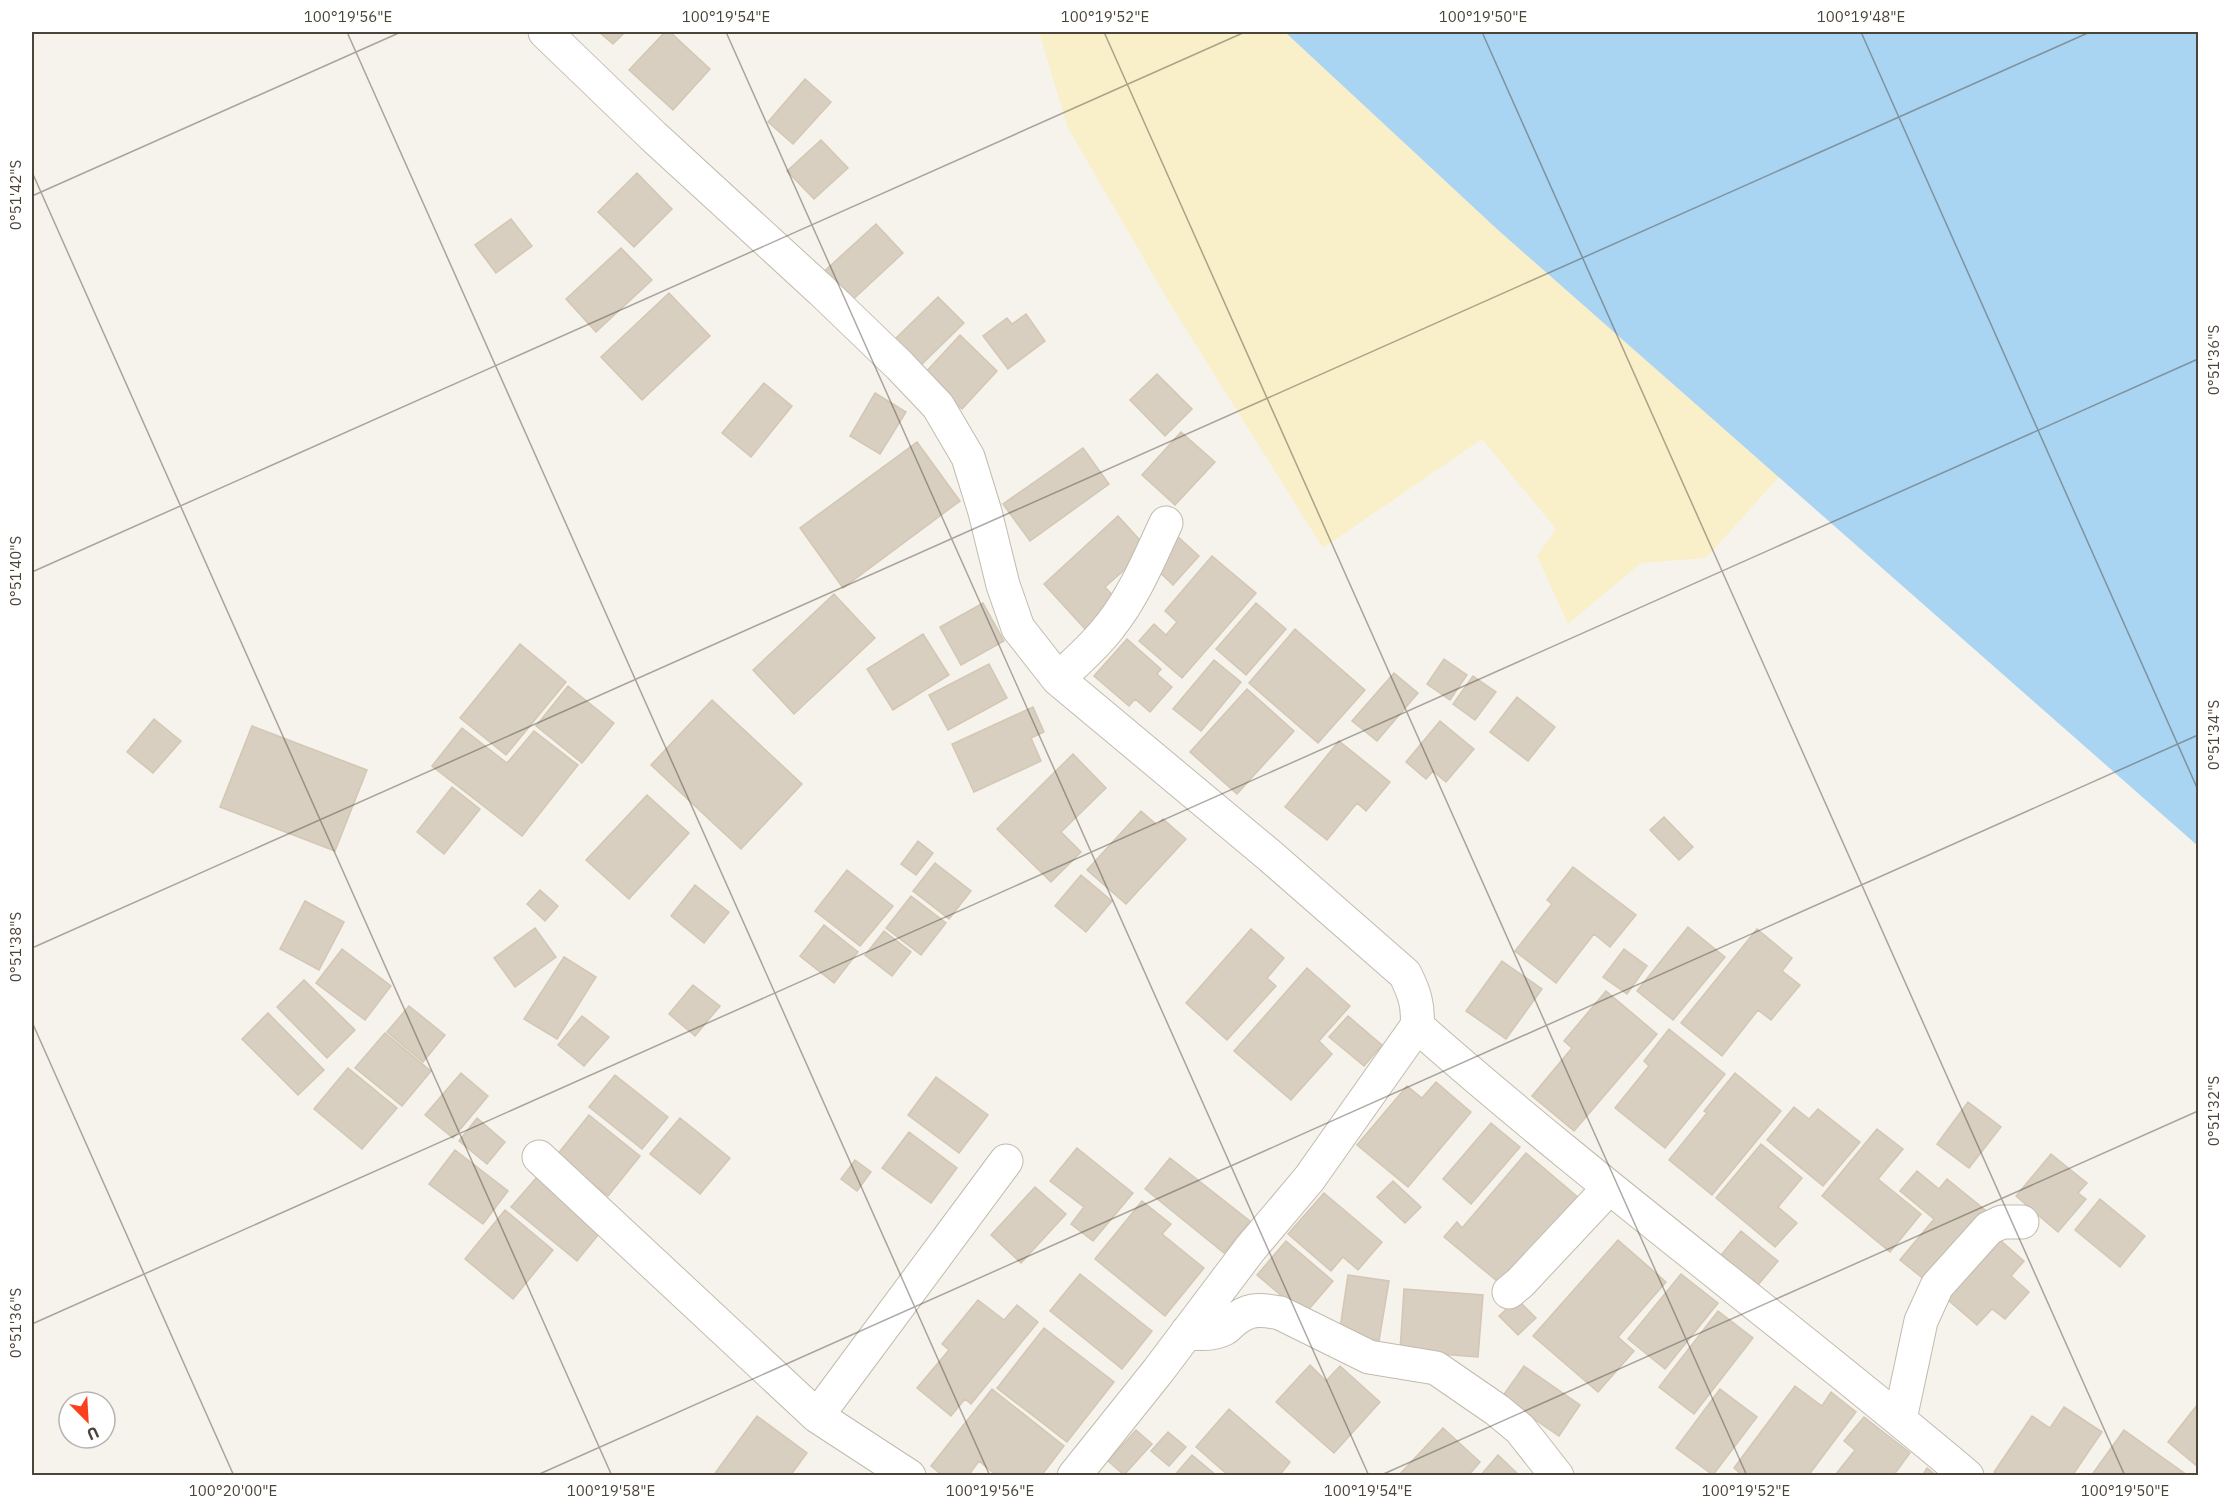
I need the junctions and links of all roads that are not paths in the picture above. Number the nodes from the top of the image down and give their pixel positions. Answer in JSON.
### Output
{"nodes":[{"id":1,"x":545,"y":32,"type":"edge"},
{"id":2,"x":1166,"y":523,"type":"dead end"},
{"id":3,"x":1058,"y":680,"type":"junction"},
{"id":4,"x":1417,"y":1026,"type":"junction"},
{"id":5,"x":539,"y":1157,"type":"dead end"},
{"id":6,"x":1006,"y":1161,"type":"dead end"},
{"id":7,"x":1609,"y":1188,"type":"junction"},
{"id":8,"x":2022,"y":1222,"type":"dead end"},
{"id":9,"x":1509,"y":1292,"type":"dead end"},
{"id":10,"x":1187,"y":1332,"type":"junction"},
{"id":11,"x":817,"y":1416,"type":"junction"},
{"id":12,"x":1900,"y":1419,"type":"junction"},
{"id":13,"x":909,"y":1476,"type":"edge"},
{"id":14,"x":1074,"y":1476,"type":"edge"},
{"id":15,"x":1557,"y":1476,"type":"edge"},
{"id":16,"x":1967,"y":1476,"type":"edge"}],
"edges":[{"from":1,"to":3,"type":"street"},
{"from":2,"to":3,"type":"street"},
{"from":3,"to":4,"type":"street"},
{"from":4,"to":7,"type":"street"},
{"from":4,"to":10,"type":"street"},
{"from":5,"to":11,"type":"street"},
{"from":6,"to":11,"type":"street"},
{"from":7,"to":9,"type":"street"},
{"from":7,"to":12,"type":"street"},
{"from":8,"to":12,"type":"street"},
{"from":10,"to":14,"type":"street"},
{"from":10,"to":15,"type":"street"},
{"from":11,"to":13,"type":"street"},
{"from":12,"to":16,"type":"street"}]}
